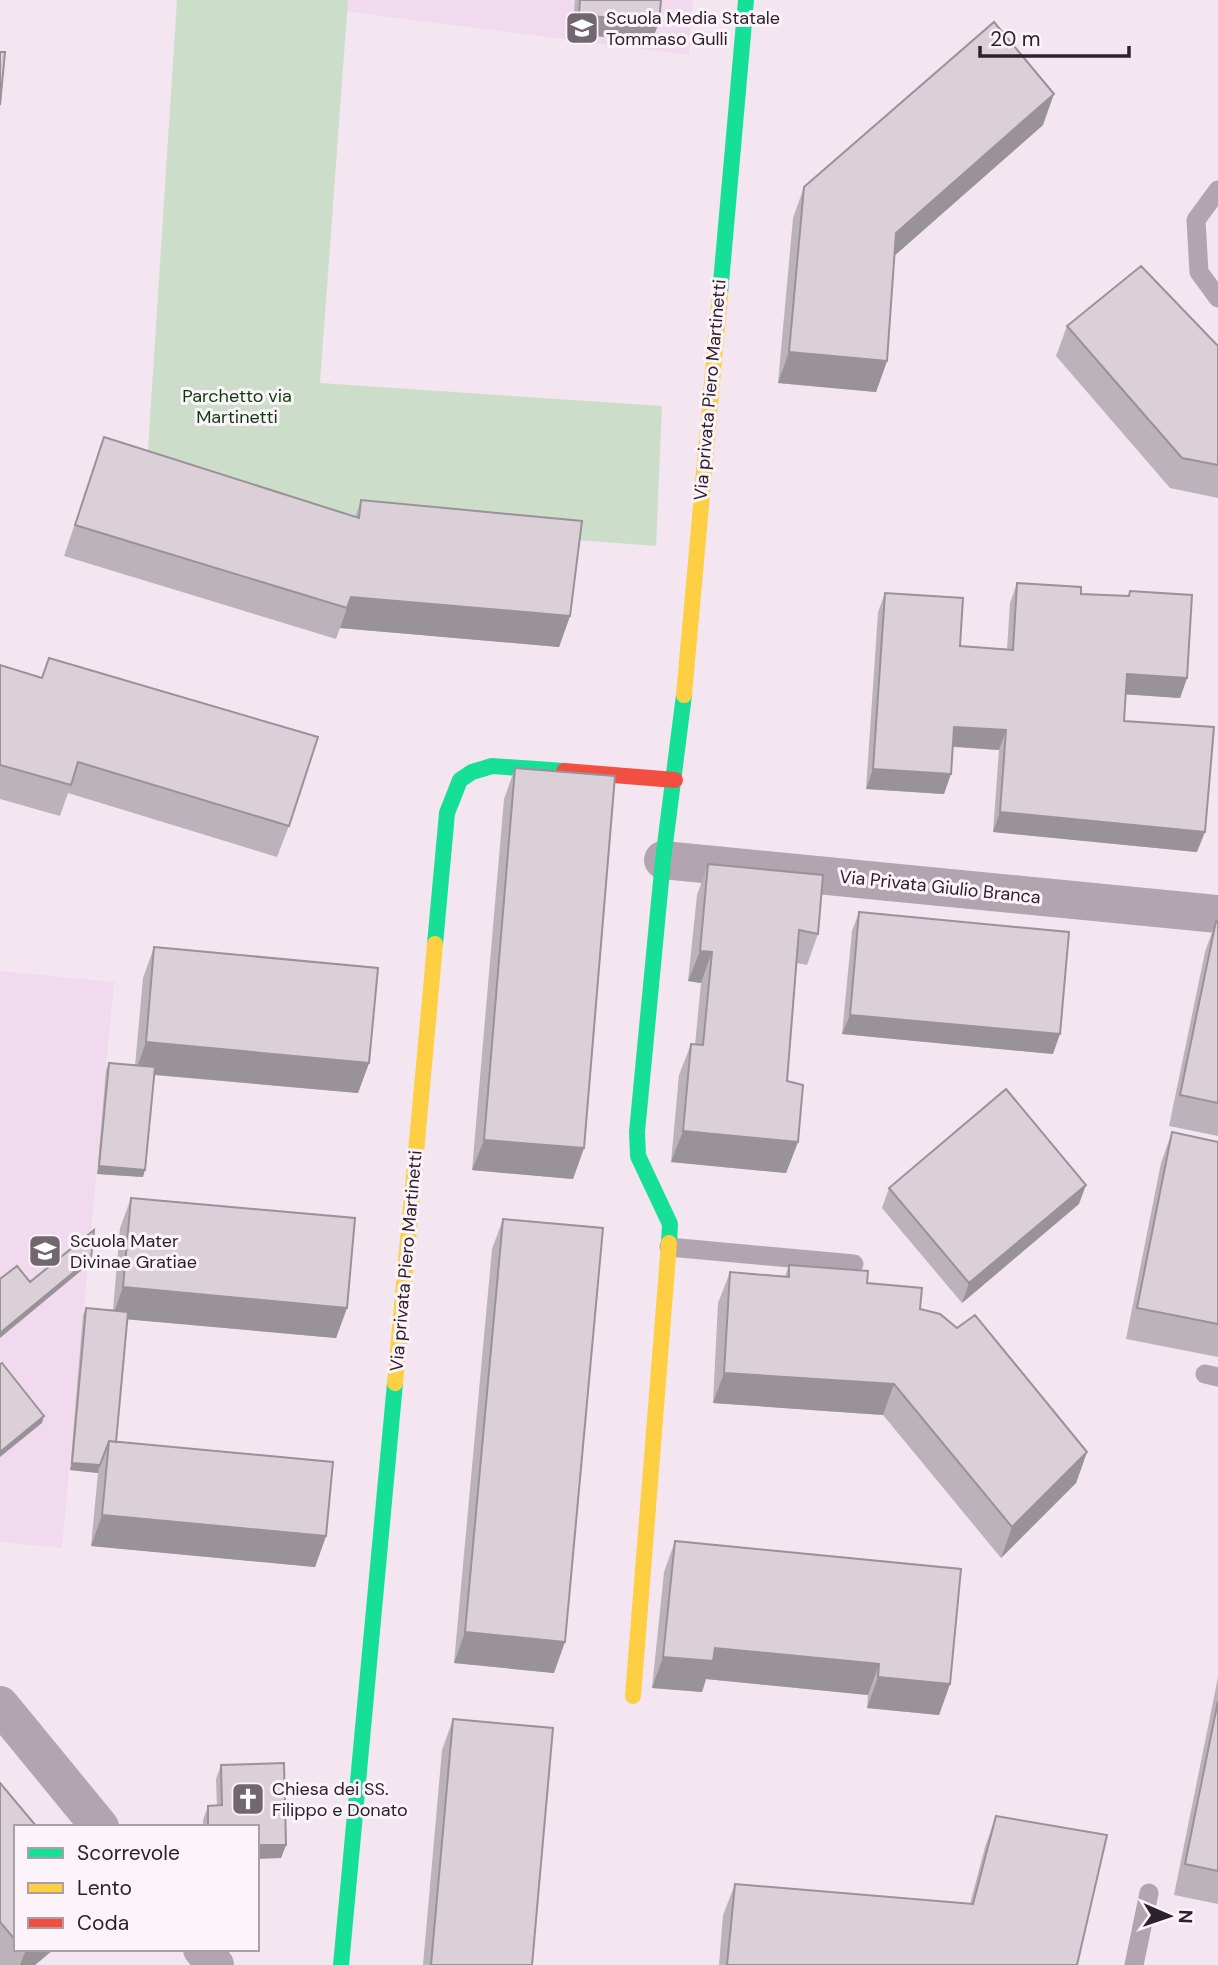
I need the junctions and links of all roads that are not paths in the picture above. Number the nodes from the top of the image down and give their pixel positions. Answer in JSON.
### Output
{"nodes":[{"id":1,"x":746,"y":0,"type":"edge"},
{"id":2,"x":1218,"y":190,"type":"edge"},
{"id":3,"x":1218,"y":298,"type":"edge"},
{"id":4,"x":675,"y":780,"type":"junction"},
{"id":5,"x":663,"y":860,"type":"junction"},
{"id":6,"x":1218,"y":914,"type":"edge"},
{"id":7,"x":669,"y":1247,"type":"junction"},
{"id":8,"x":854,"y":1264,"type":"dead end"},
{"id":9,"x":633,"y":1696,"type":"dead end"},
{"id":10,"x":0,"y":1706,"type":"edge"},
{"id":11,"x":98,"y":1825,"type":"edge"},
{"id":12,"x":1149,"y":1893,"type":"dead end"},
{"id":13,"x":204,"y":1951,"type":"edge"},
{"id":14,"x":215,"y":1965,"type":"edge"},
{"id":15,"x":341,"y":1965,"type":"edge"},
{"id":16,"x":1134,"y":1965,"type":"edge"}],
"edges":[{"from":1,"to":4,"type":"street","name":"Via privata Piero Martinetti"},
{"from":2,"to":3,"type":"lane"},
{"from":4,"to":5,"type":"street","name":"Via privata Piero Martinetti"},
{"from":4,"to":15,"type":"street","name":"Via privata Piero Martinetti"},
{"from":5,"to":6,"type":"street","name":"Via Privata Giulio Branca"},
{"from":5,"to":7,"type":"street","name":"Via privata Piero Martinetti"},
{"from":7,"to":8,"type":"lane"},
{"from":7,"to":9,"type":"street","name":"Via privata Piero Martinetti"},
{"from":10,"to":11,"type":"street"},
{"from":12,"to":16,"type":"lane"},
{"from":13,"to":14,"type":"street"}]}
